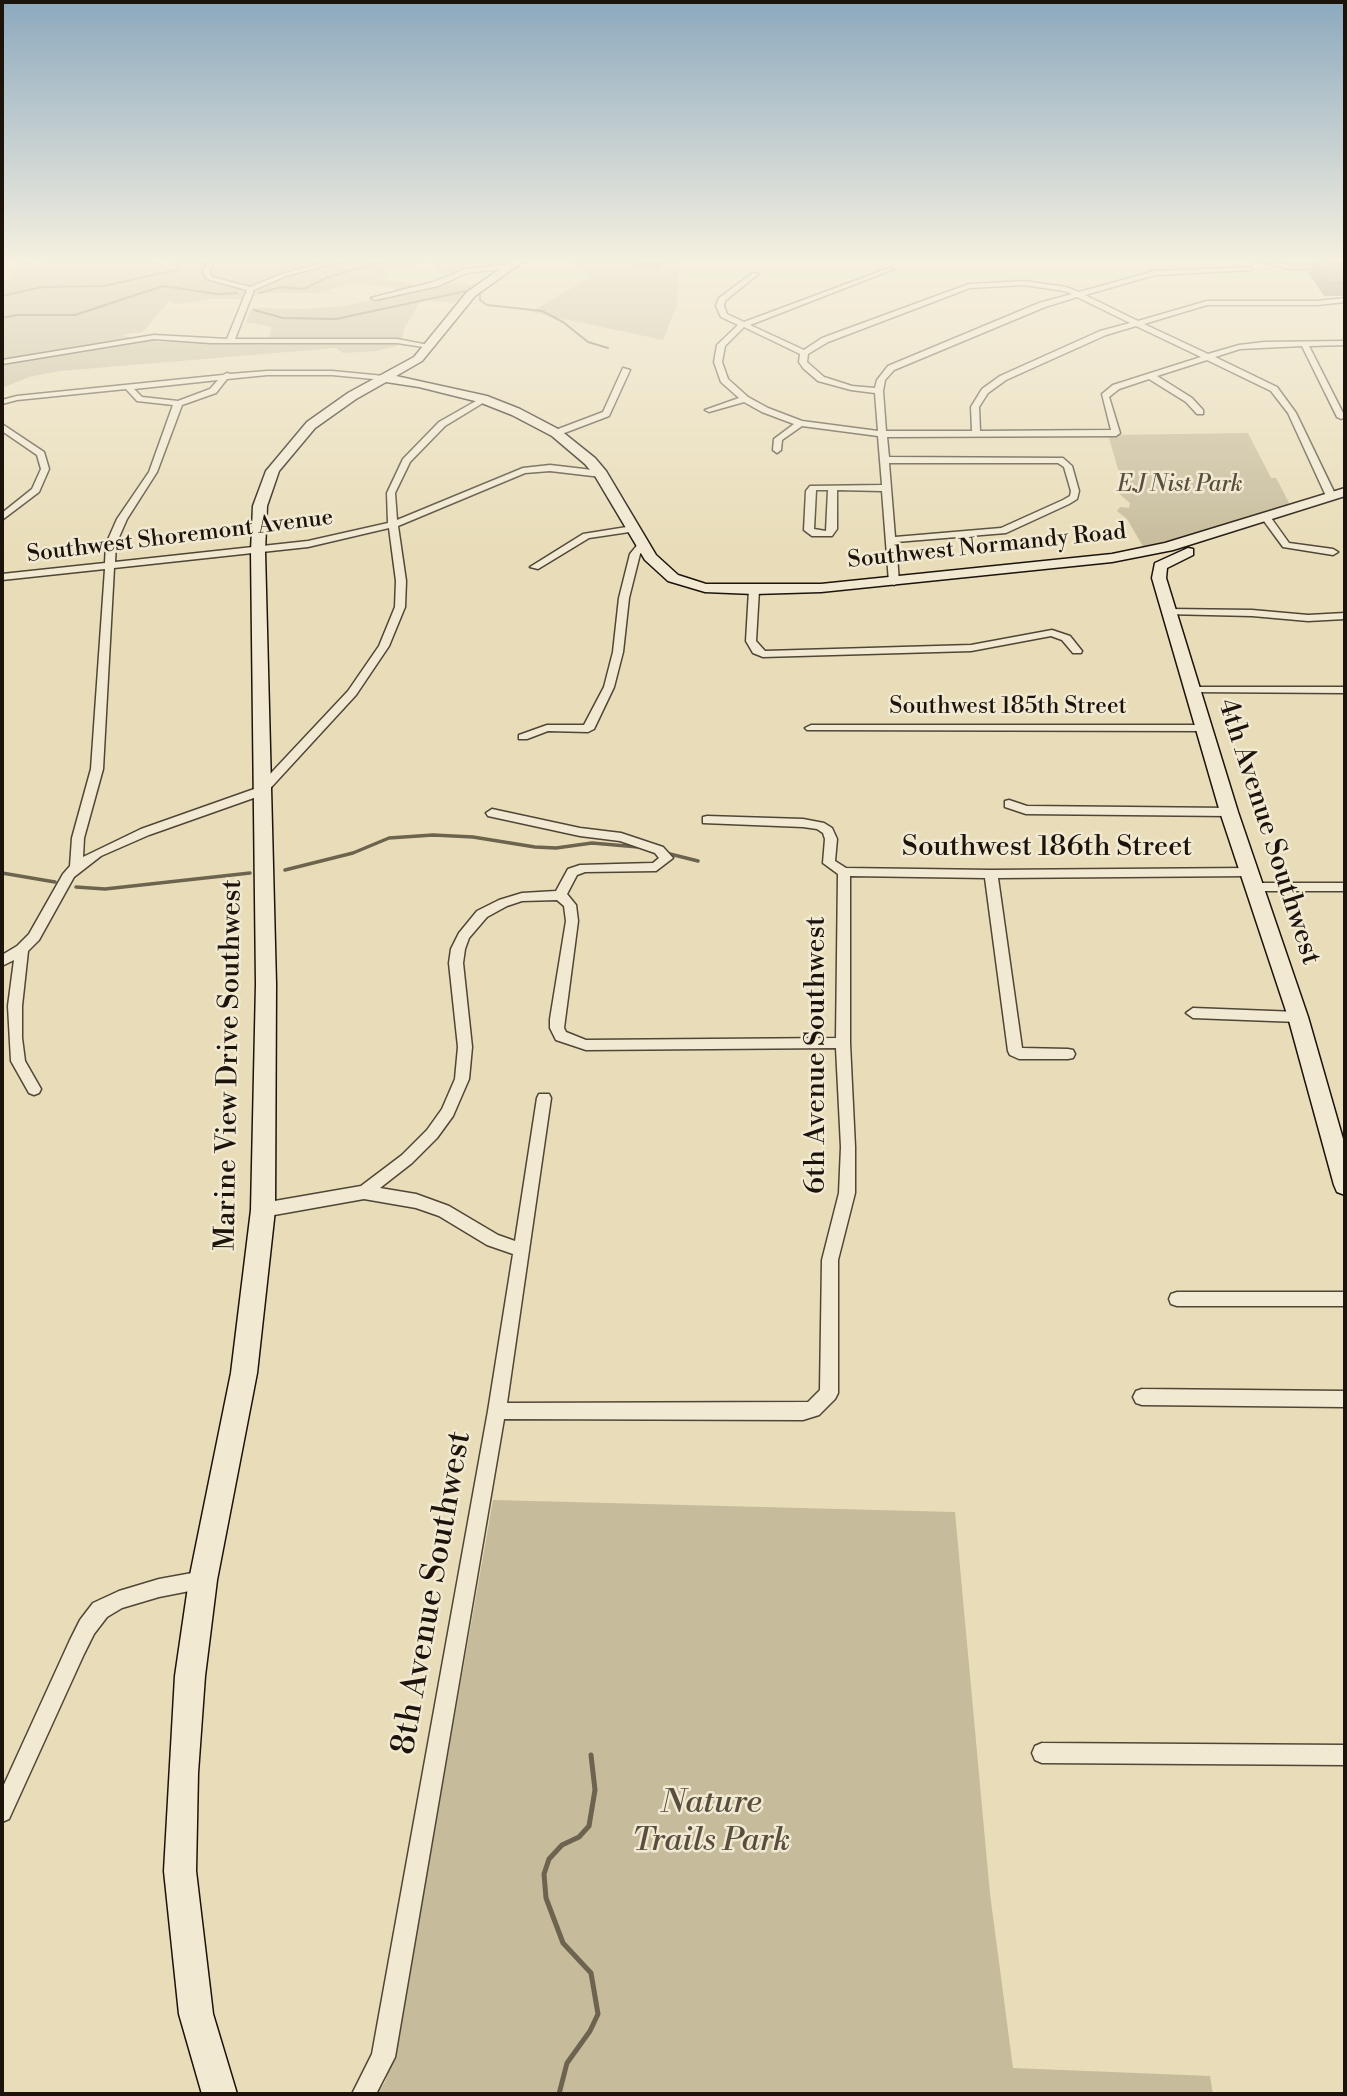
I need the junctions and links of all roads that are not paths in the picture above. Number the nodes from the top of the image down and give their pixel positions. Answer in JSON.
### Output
{"nodes":[{"id":1,"x":27,"y":358,"type":"edge"},
{"id":2,"x":419,"y":358,"type":"edge"},
{"id":3,"x":719,"y":358,"type":"edge"},
{"id":4,"x":803,"y":358,"type":"edge"},
{"id":5,"x":915,"y":358,"type":"edge"},
{"id":6,"x":1048,"y":358,"type":"edge"},
{"id":7,"x":1207,"y":358,"type":"edge"},
{"id":8,"x":1212,"y":358,"type":"edge"},
{"id":9,"x":1311,"y":358,"type":"edge"},
{"id":10,"x":2,"y":362,"type":"edge"},
{"id":11,"x":626,"y":370,"type":"dead end"},
{"id":12,"x":1149,"y":375,"type":"junction"},
{"id":13,"x":227,"y":376,"type":"junction"},
{"id":14,"x":384,"y":377,"type":"junction"},
{"id":15,"x":130,"y":388,"type":"junction"},
{"id":16,"x":880,"y":391,"type":"junction"},
{"id":17,"x":746,"y":399,"type":"junction"},
{"id":18,"x":483,"y":400,"type":"junction"},
{"id":19,"x":2,"y":402,"type":"edge"},
{"id":20,"x":178,"y":403,"type":"junction"},
{"id":21,"x":709,"y":410,"type":"dead end"},
{"id":22,"x":1200,"y":412,"type":"dead end"},
{"id":23,"x":1341,"y":417,"type":"dead end"},
{"id":24,"x":800,"y":423,"type":"junction"},
{"id":25,"x":2,"y":427,"type":"edge"},
{"id":26,"x":556,"y":433,"type":"junction"},
{"id":27,"x":976,"y":433,"type":"junction"},
{"id":28,"x":883,"y":434,"type":"junction"},
{"id":29,"x":777,"y":450,"type":"dead end"},
{"id":30,"x":885,"y":460,"type":"junction"},
{"id":31,"x":601,"y":474,"type":"junction"},
{"id":32,"x":833,"y":487,"type":"junction"},
{"id":33,"x":887,"y":488,"type":"junction"},
{"id":34,"x":1338,"y":494,"type":"edge"},
{"id":35,"x":2,"y":517,"type":"edge"},
{"id":36,"x":1266,"y":517,"type":"junction"},
{"id":37,"x":395,"y":524,"type":"junction"},
{"id":38,"x":633,"y":529,"type":"junction"},
{"id":39,"x":1222,"y":530,"type":"junction"},
{"id":40,"x":891,"y":540,"type":"junction"},
{"id":41,"x":642,"y":545,"type":"junction"},
{"id":42,"x":258,"y":551,"type":"junction"},
{"id":43,"x":1333,"y":552,"type":"dead end"},
{"id":44,"x":108,"y":565,"type":"junction"},
{"id":45,"x":535,"y":567,"type":"dead end"},
{"id":46,"x":2,"y":577,"type":"edge"},
{"id":47,"x":894,"y":582,"type":"junction"},
{"id":48,"x":754,"y":590,"type":"junction"},
{"id":49,"x":1169,"y":612,"type":"junction"},
{"id":50,"x":1345,"y":616,"type":"edge"},
{"id":51,"x":1077,"y":651,"type":"dead end"},
{"id":52,"x":1194,"y":690,"type":"junction"},
{"id":53,"x":1345,"y":690,"type":"edge"},
{"id":54,"x":1205,"y":728,"type":"junction"},
{"id":55,"x":811,"y":729,"type":"dead end"},
{"id":56,"x":523,"y":737,"type":"dead end"},
{"id":57,"x":261,"y":791,"type":"junction"},
{"id":58,"x":1009,"y":804,"type":"dead end"},
{"id":59,"x":1229,"y":812,"type":"junction"},
{"id":60,"x":492,"y":813,"type":"dead end"},
{"id":61,"x":707,"y":820,"type":"dead end"},
{"id":62,"x":76,"y":867,"type":"junction"},
{"id":63,"x":844,"y":872,"type":"junction"},
{"id":64,"x":991,"y":874,"type":"junction"},
{"id":65,"x":1253,"y":880,"type":"junction"},
{"id":66,"x":1345,"y":887,"type":"edge"},
{"id":67,"x":560,"y":895,"type":"junction"},
{"id":68,"x":22,"y":949,"type":"junction"},
{"id":69,"x":2,"y":961,"type":"edge"},
{"id":70,"x":1193,"y":1013,"type":"dead end"},
{"id":71,"x":1298,"y":1017,"type":"junction"},
{"id":72,"x":843,"y":1044,"type":"junction"},
{"id":73,"x":1068,"y":1054,"type":"dead end"},
{"id":74,"x":34,"y":1089,"type":"dead end"},
{"id":75,"x":544,"y":1098,"type":"dead end"},
{"id":76,"x":1345,"y":1181,"type":"edge"},
{"id":77,"x":364,"y":1192,"type":"junction"},
{"id":78,"x":263,"y":1210,"type":"junction"},
{"id":79,"x":521,"y":1250,"type":"junction"},
{"id":80,"x":1177,"y":1299,"type":"dead end"},
{"id":81,"x":1345,"y":1299,"type":"edge"},
{"id":82,"x":1142,"y":1397,"type":"dead end"},
{"id":83,"x":1345,"y":1399,"type":"edge"},
{"id":84,"x":497,"y":1411,"type":"junction"},
{"id":85,"x":203,"y":1580,"type":"junction"},
{"id":86,"x":1042,"y":1753,"type":"dead end"},
{"id":87,"x":1345,"y":1755,"type":"edge"},
{"id":88,"x":2,"y":1812,"type":"edge"},
{"id":89,"x":219,"y":2094,"type":"edge"},
{"id":90,"x":364,"y":2094,"type":"edge"}],
"edges":[{"from":1,"to":10,"type":"street"},
{"from":2,"to":14,"type":"street","name":"Marine View Drive Southwest"},
{"from":3,"to":17,"type":"street"},
{"from":4,"to":16,"type":"street"},
{"from":5,"to":16,"type":"street"},
{"from":6,"to":27,"type":"street"},
{"from":7,"to":12,"type":"street"},
{"from":8,"to":34,"type":"street"},
{"from":9,"to":23,"type":"street"},
{"from":11,"to":26,"type":"street"},
{"from":12,"to":22,"type":"street"},
{"from":12,"to":27,"type":"street"},
{"from":13,"to":14,"type":"street"},
{"from":13,"to":15,"type":"street"},
{"from":13,"to":20,"type":"street"},
{"from":14,"to":18,"type":"street","name":"Southwest Normandy Road"},
{"from":14,"to":42,"type":"street","name":"Marine View Drive Southwest"},
{"from":15,"to":19,"type":"street"},
{"from":15,"to":20,"type":"street"},
{"from":16,"to":28,"type":"street"},
{"from":17,"to":21,"type":"street"},
{"from":17,"to":24,"type":"street"},
{"from":18,"to":26,"type":"street","name":"Southwest Normandy Road"},
{"from":18,"to":37,"type":"street"},
{"from":20,"to":44,"type":"street"},
{"from":24,"to":28,"type":"street"},
{"from":24,"to":29,"type":"street"},
{"from":25,"to":35,"type":"street"},
{"from":26,"to":31,"type":"street","name":"Southwest Normandy Road"},
{"from":27,"to":28,"type":"street"},
{"from":28,"to":30,"type":"street"},
{"from":30,"to":33,"type":"street"},
{"from":30,"to":40,"type":"street"},
{"from":31,"to":37,"type":"street","name":"Southwest Shoremont Avenue"},
{"from":31,"to":38,"type":"street","name":"Southwest Normandy Road"},
{"from":32,"to":32,"type":"street"},
{"from":32,"to":33,"type":"street"},
{"from":33,"to":40,"type":"street"},
{"from":34,"to":36,"type":"street","name":"Southwest Normandy Road"},
{"from":36,"to":39,"type":"street","name":"Southwest Normandy Road"},
{"from":36,"to":43,"type":"street"},
{"from":37,"to":42,"type":"street","name":"Southwest Shoremont Avenue"},
{"from":37,"to":57,"type":"street"},
{"from":38,"to":41,"type":"street","name":"Southwest Normandy Road"},
{"from":38,"to":45,"type":"street"},
{"from":39,"to":47,"type":"street","name":"Southwest Normandy Road"},
{"from":39,"to":49,"type":"street","name":"4th Avenue Southwest"},
{"from":40,"to":47,"type":"street"},
{"from":41,"to":48,"type":"street","name":"Southwest Normandy Road"},
{"from":41,"to":56,"type":"street"},
{"from":42,"to":44,"type":"street","name":"Southwest Shoremont Avenue"},
{"from":42,"to":57,"type":"street","name":"Marine View Drive Southwest"},
{"from":44,"to":46,"type":"street","name":"Southwest Shoremont Avenue"},
{"from":44,"to":62,"type":"street"},
{"from":47,"to":48,"type":"street","name":"Southwest Normandy Road"},
{"from":48,"to":51,"type":"street"},
{"from":49,"to":50,"type":"street"},
{"from":49,"to":52,"type":"street","name":"4th Avenue Southwest"},
{"from":52,"to":53,"type":"street"},
{"from":52,"to":54,"type":"street","name":"4th Avenue Southwest"},
{"from":54,"to":55,"type":"street","name":"Southwest 185th Street"},
{"from":54,"to":59,"type":"street","name":"4th Avenue Southwest"},
{"from":57,"to":62,"type":"street"},
{"from":57,"to":78,"type":"street","name":"Marine View Drive Southwest"},
{"from":58,"to":59,"type":"street"},
{"from":59,"to":65,"type":"street","name":"4th Avenue Southwest"},
{"from":60,"to":67,"type":"street"},
{"from":61,"to":63,"type":"street"},
{"from":62,"to":68,"type":"street"},
{"from":63,"to":64,"type":"street","name":"Southwest 186th Street"},
{"from":63,"to":72,"type":"street","name":"6th Avenue Southwest"},
{"from":64,"to":65,"type":"street","name":"Southwest 186th Street"},
{"from":64,"to":73,"type":"street"},
{"from":65,"to":66,"type":"street","name":"Southwest 186th Street"},
{"from":65,"to":71,"type":"street","name":"4th Avenue Southwest"},
{"from":67,"to":72,"type":"street"},
{"from":67,"to":77,"type":"street"},
{"from":68,"to":69,"type":"street"},
{"from":68,"to":74,"type":"street"},
{"from":70,"to":71,"type":"street"},
{"from":71,"to":76,"type":"street","name":"4th Avenue Southwest"},
{"from":72,"to":84,"type":"street","name":"6th Avenue Southwest"},
{"from":75,"to":79,"type":"street","name":"8th Avenue Southwest"},
{"from":77,"to":78,"type":"street"},
{"from":77,"to":79,"type":"street"},
{"from":78,"to":85,"type":"street","name":"Marine View Drive Southwest"},
{"from":79,"to":84,"type":"street","name":"8th Avenue Southwest"},
{"from":80,"to":81,"type":"street"},
{"from":82,"to":83,"type":"street"},
{"from":84,"to":90,"type":"street","name":"8th Avenue Southwest"},
{"from":85,"to":88,"type":"street"},
{"from":85,"to":89,"type":"street","name":"Marine View Drive Southwest"},
{"from":86,"to":87,"type":"street"}]}
